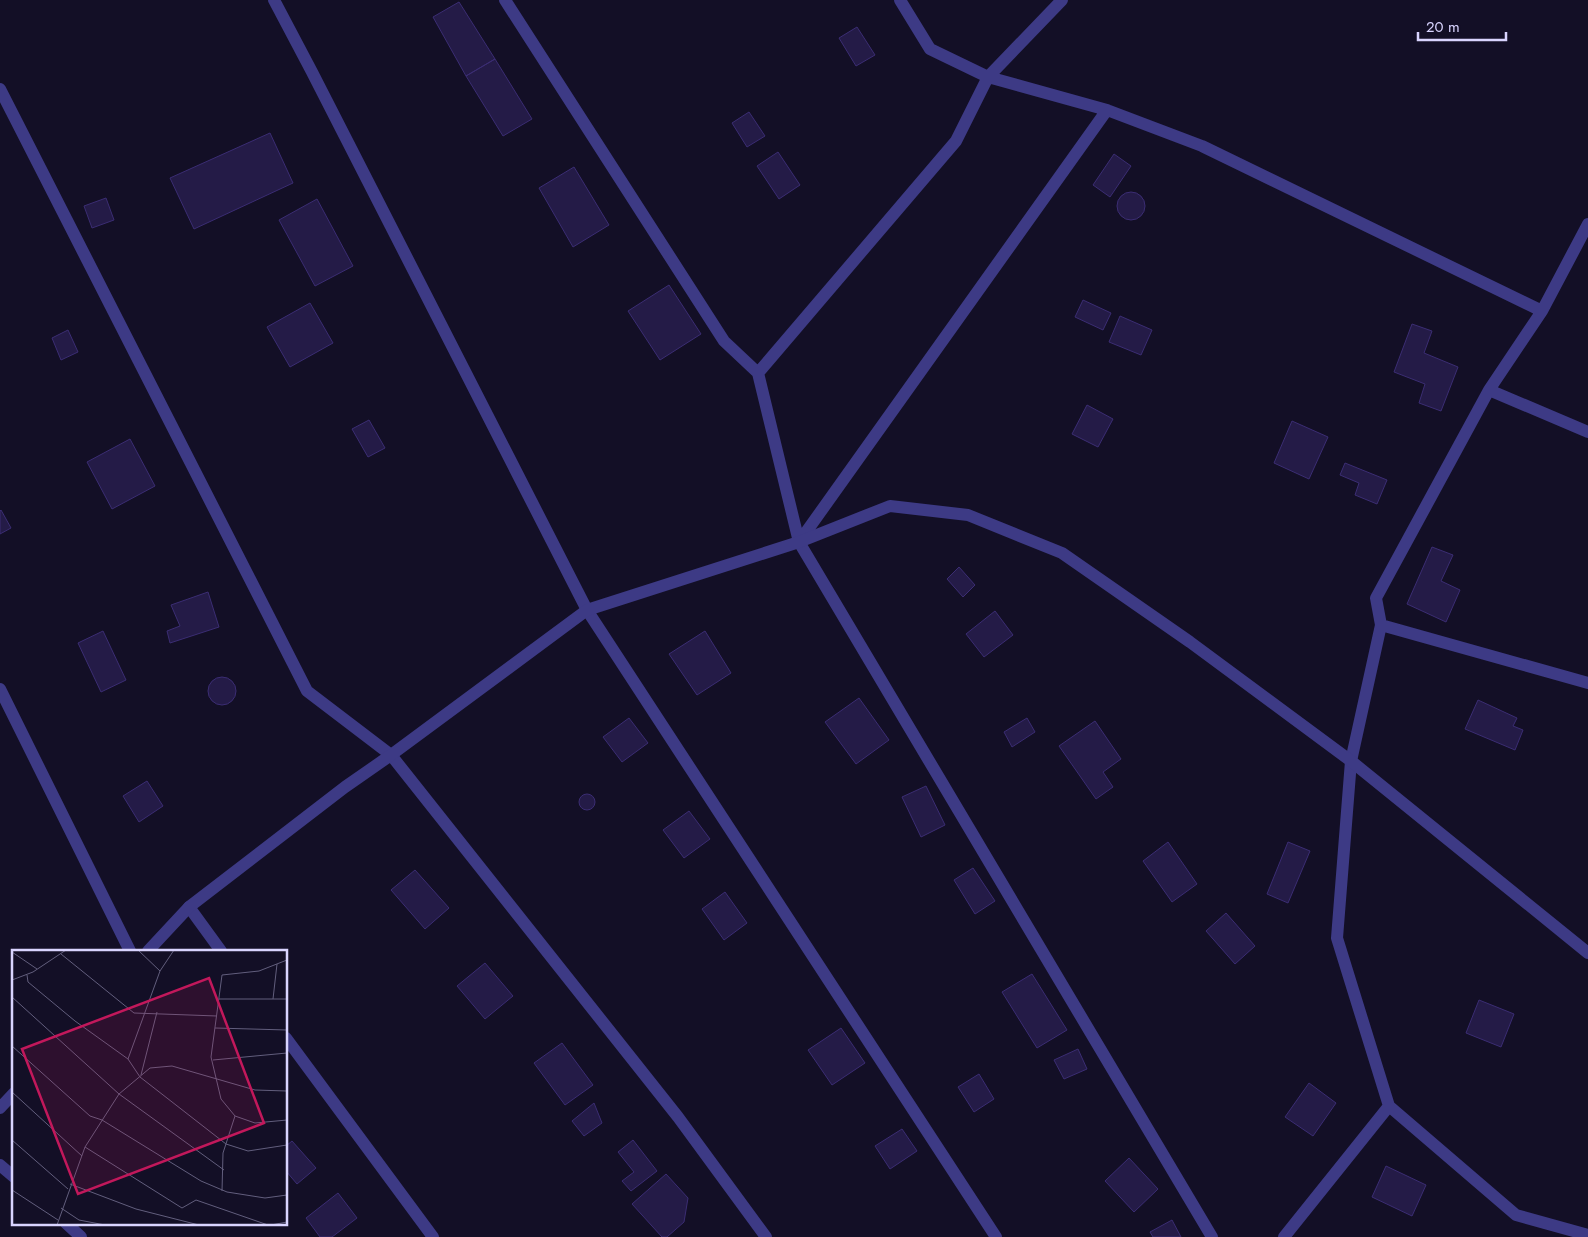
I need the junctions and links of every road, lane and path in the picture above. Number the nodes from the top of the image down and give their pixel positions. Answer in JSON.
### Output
{"nodes":[{"id":1,"x":274,"y":0,"type":"edge"},
{"id":2,"x":505,"y":0,"type":"edge"},
{"id":3,"x":900,"y":0,"type":"edge"},
{"id":4,"x":1062,"y":0,"type":"edge"},
{"id":5,"x":988,"y":77,"type":"junction"},
{"id":6,"x":0,"y":89,"type":"edge"},
{"id":7,"x":1108,"y":110,"type":"junction"},
{"id":8,"x":1588,"y":224,"type":"edge"},
{"id":9,"x":1542,"y":311,"type":"junction"},
{"id":10,"x":758,"y":372,"type":"junction"},
{"id":11,"x":1489,"y":390,"type":"junction"},
{"id":12,"x":1588,"y":432,"type":"edge"},
{"id":13,"x":799,"y":542,"type":"junction"},
{"id":14,"x":587,"y":610,"type":"junction"},
{"id":15,"x":1381,"y":625,"type":"junction"},
{"id":16,"x":1588,"y":683,"type":"edge"},
{"id":17,"x":0,"y":689,"type":"edge"},
{"id":18,"x":391,"y":755,"type":"junction"},
{"id":19,"x":1351,"y":761,"type":"junction"},
{"id":20,"x":189,"y":907,"type":"junction"},
{"id":21,"x":130,"y":950,"type":"edge"},
{"id":22,"x":149,"y":950,"type":"edge"},
{"id":23,"x":220,"y":950,"type":"edge"},
{"id":24,"x":1588,"y":953,"type":"edge"},
{"id":25,"x":288,"y":1041,"type":"edge"},
{"id":26,"x":12,"y":1095,"type":"edge"},
{"id":27,"x":1389,"y":1106,"type":"junction"},
{"id":28,"x":0,"y":1108,"type":"edge"},
{"id":29,"x":0,"y":1165,"type":"edge"},
{"id":30,"x":12,"y":1176,"type":"edge"},
{"id":31,"x":67,"y":1224,"type":"edge"},
{"id":32,"x":1588,"y":1235,"type":"edge"},
{"id":33,"x":81,"y":1237,"type":"edge"},
{"id":34,"x":433,"y":1237,"type":"edge"},
{"id":35,"x":766,"y":1237,"type":"edge"},
{"id":36,"x":996,"y":1237,"type":"edge"},
{"id":37,"x":1212,"y":1237,"type":"edge"},
{"id":38,"x":1284,"y":1237,"type":"edge"}],
"edges":[{"from":1,"to":14,"type":"street"},
{"from":2,"to":10,"type":"street"},
{"from":3,"to":5,"type":"street"},
{"from":4,"to":5,"type":"street"},
{"from":5,"to":7,"type":"street"},
{"from":5,"to":10,"type":"street"},
{"from":6,"to":18,"type":"street"},
{"from":7,"to":9,"type":"street"},
{"from":7,"to":13,"type":"street"},
{"from":8,"to":9,"type":"street"},
{"from":9,"to":11,"type":"street"},
{"from":10,"to":13,"type":"street"},
{"from":11,"to":12,"type":"street"},
{"from":11,"to":15,"type":"street"},
{"from":13,"to":14,"type":"street"},
{"from":13,"to":19,"type":"street"},
{"from":13,"to":37,"type":"street"},
{"from":14,"to":18,"type":"street"},
{"from":14,"to":36,"type":"street"},
{"from":15,"to":16,"type":"street"},
{"from":15,"to":19,"type":"street"},
{"from":17,"to":21,"type":"street"},
{"from":18,"to":20,"type":"street"},
{"from":18,"to":35,"type":"street"},
{"from":19,"to":24,"type":"street"},
{"from":19,"to":27,"type":"street"},
{"from":20,"to":22,"type":"street"},
{"from":20,"to":23,"type":"street"},
{"from":25,"to":34,"type":"street"},
{"from":26,"to":28,"type":"street"},
{"from":27,"to":32,"type":"street"},
{"from":27,"to":38,"type":"street"},
{"from":29,"to":30,"type":"street"},
{"from":31,"to":33,"type":"street"}]}
